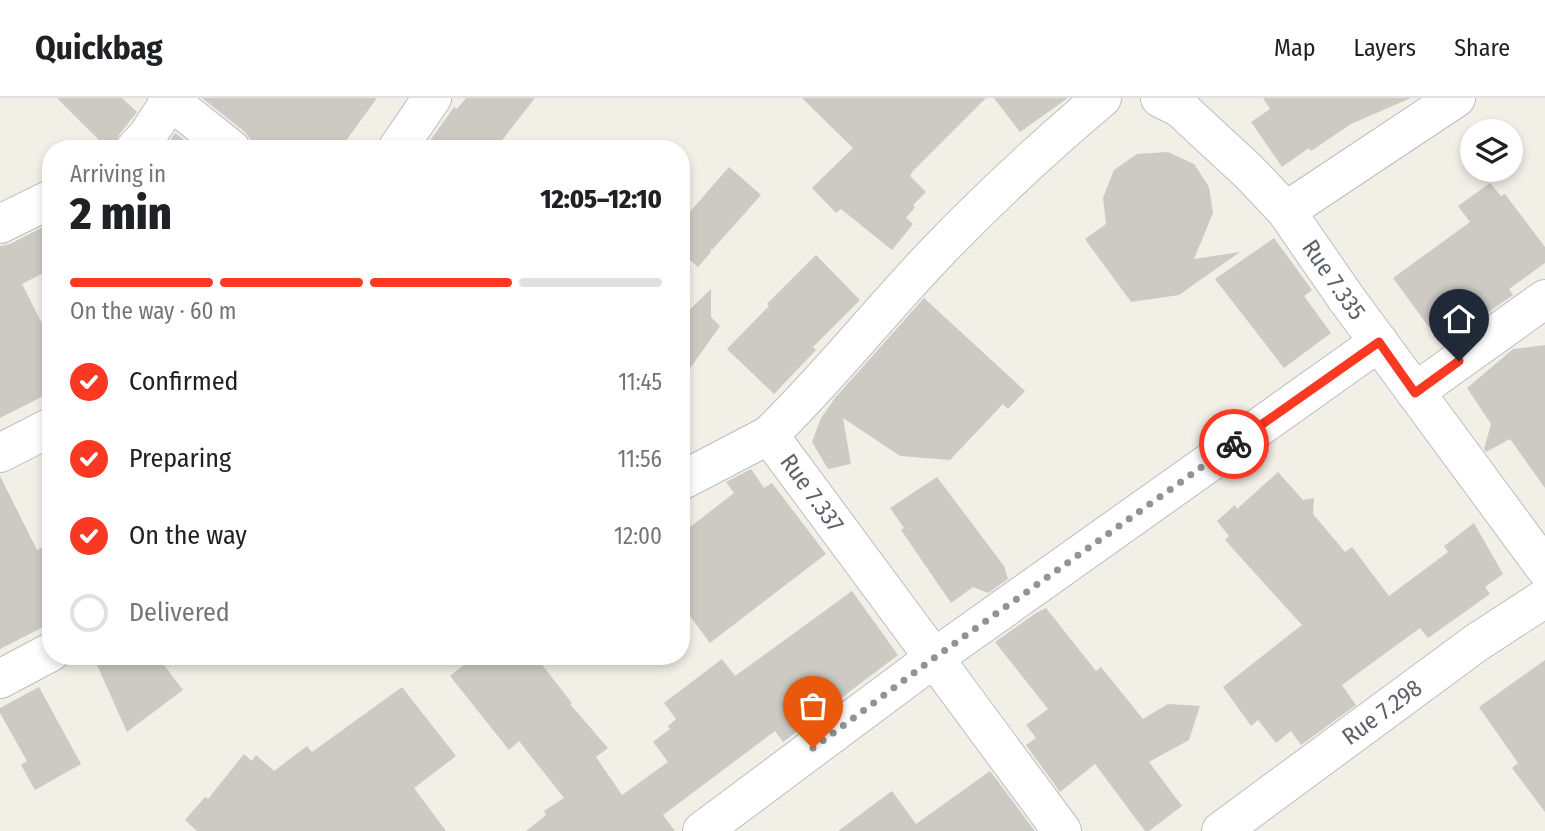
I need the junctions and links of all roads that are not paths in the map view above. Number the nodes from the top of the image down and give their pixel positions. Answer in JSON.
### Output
{"nodes":[{"id":1,"x":432,"y":98,"type":"edge"},
{"id":2,"x":1102,"y":98,"type":"edge"},
{"id":3,"x":1456,"y":98,"type":"edge"},
{"id":4,"x":170,"y":99,"type":"edge"},
{"id":5,"x":1170,"y":103,"type":"edge"},
{"id":6,"x":143,"y":140,"type":"edge"},
{"id":7,"x":220,"y":140,"type":"edge"},
{"id":8,"x":403,"y":140,"type":"edge"},
{"id":9,"x":42,"y":204,"type":"edge"},
{"id":10,"x":1286,"y":211,"type":"junction"},
{"id":11,"x":0,"y":225,"type":"edge"},
{"id":12,"x":1545,"y":299,"type":"edge"},
{"id":13,"x":1379,"y":342,"type":"junction"},
{"id":14,"x":1415,"y":393,"type":"junction"},
{"id":15,"x":42,"y":432,"type":"edge"},
{"id":16,"x":769,"y":435,"type":"junction"},
{"id":17,"x":0,"y":453,"type":"edge"},
{"id":18,"x":690,"y":476,"type":"edge"},
{"id":19,"x":1545,"y":568,"type":"edge"},
{"id":20,"x":1545,"y":598,"type":"edge"},
{"id":21,"x":42,"y":657,"type":"edge"},
{"id":22,"x":934,"y":658,"type":"junction"},
{"id":23,"x":0,"y":679,"type":"edge"},
{"id":24,"x":702,"y":831,"type":"edge"},
{"id":25,"x":1062,"y":831,"type":"edge"},
{"id":26,"x":1222,"y":831,"type":"edge"}],
"edges":[{"from":1,"to":8,"type":"street"},
{"from":2,"to":16,"type":"street","name":"Rue 7.337"},
{"from":3,"to":10,"type":"street"},
{"from":4,"to":6,"type":"street"},
{"from":4,"to":7,"type":"street"},
{"from":5,"to":10,"type":"street","name":"Rue 7.335"},
{"from":9,"to":11,"type":"street"},
{"from":10,"to":13,"type":"street","name":"Rue 7.335"},
{"from":12,"to":14,"type":"street"},
{"from":13,"to":14,"type":"street","name":"Rue 7.335"},
{"from":13,"to":22,"type":"street"},
{"from":14,"to":19,"type":"street","name":"Rue 7.335"},
{"from":15,"to":17,"type":"street"},
{"from":16,"to":18,"type":"street"},
{"from":16,"to":22,"type":"street","name":"Rue 7.337"},
{"from":20,"to":26,"type":"street","name":"Rue 7.298"},
{"from":21,"to":23,"type":"street"},
{"from":22,"to":24,"type":"street"},
{"from":22,"to":25,"type":"street","name":"Rue 7.337"}]}
